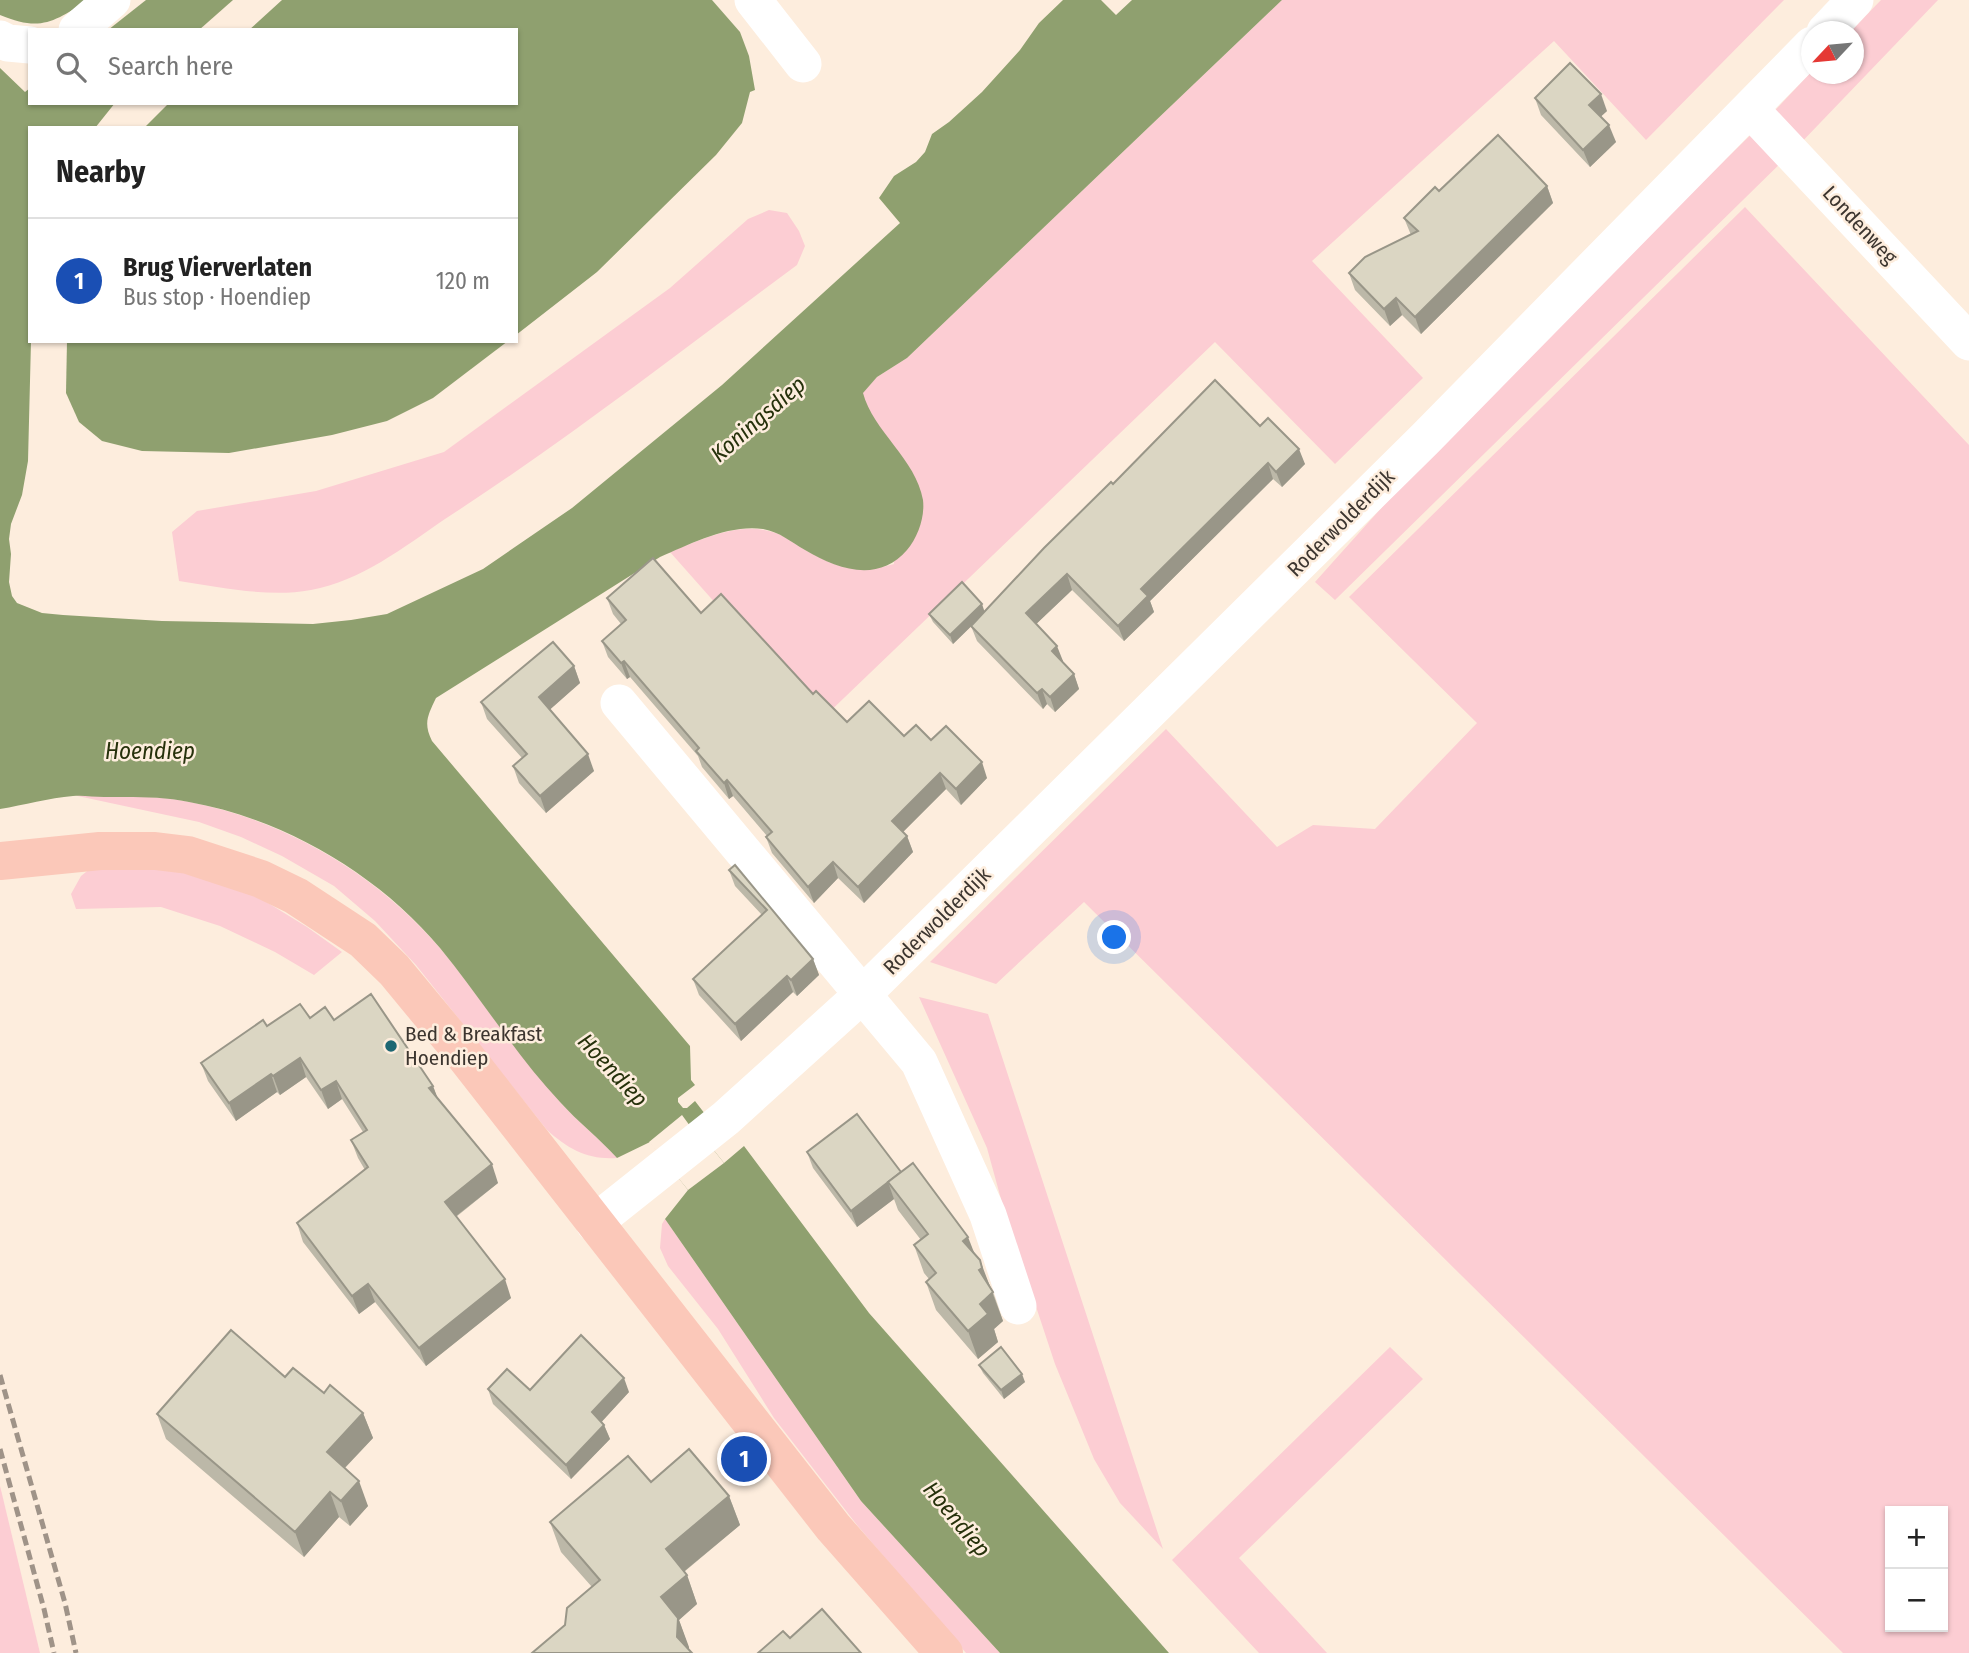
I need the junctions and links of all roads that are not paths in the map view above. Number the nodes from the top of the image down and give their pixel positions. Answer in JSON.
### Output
{"nodes":[{"id":1,"x":113,"y":0,"type":"edge"},
{"id":2,"x":753,"y":0,"type":"edge"},
{"id":3,"x":1855,"y":0,"type":"edge"},
{"id":4,"x":1835,"y":21,"type":"edge"},
{"id":5,"x":79,"y":28,"type":"edge"},
{"id":6,"x":0,"y":39,"type":"edge"},
{"id":7,"x":28,"y":45,"type":"edge"},
{"id":8,"x":1801,"y":55,"type":"edge"},
{"id":9,"x":803,"y":64,"type":"dead end"},
{"id":10,"x":1750,"y":109,"type":"junction"},
{"id":11,"x":1969,"y":342,"type":"edge"},
{"id":12,"x":619,"y":704,"type":"dead end"},
{"id":13,"x":0,"y":861,"type":"edge"},
{"id":14,"x":863,"y":994,"type":"junction"},
{"id":15,"x":594,"y":1223,"type":"junction"},
{"id":16,"x":1018,"y":1306,"type":"dead end"},
{"id":17,"x":944,"y":1653,"type":"edge"}],
"edges":[{"from":1,"to":5,"type":"street"},
{"from":2,"to":9,"type":"street"},
{"from":3,"to":4,"type":"street"},
{"from":6,"to":7,"type":"street"},
{"from":8,"to":10,"type":"street","name":"Roderwolderdijk"},
{"from":10,"to":11,"type":"street","name":"Londenweg"},
{"from":10,"to":14,"type":"street","name":"Roderwolderdijk"},
{"from":12,"to":14,"type":"street"},
{"from":13,"to":15,"type":"main road"},
{"from":14,"to":15,"type":"street","name":"Roderwolderdijk"},
{"from":14,"to":16,"type":"street"},
{"from":15,"to":17,"type":"main road"}]}
